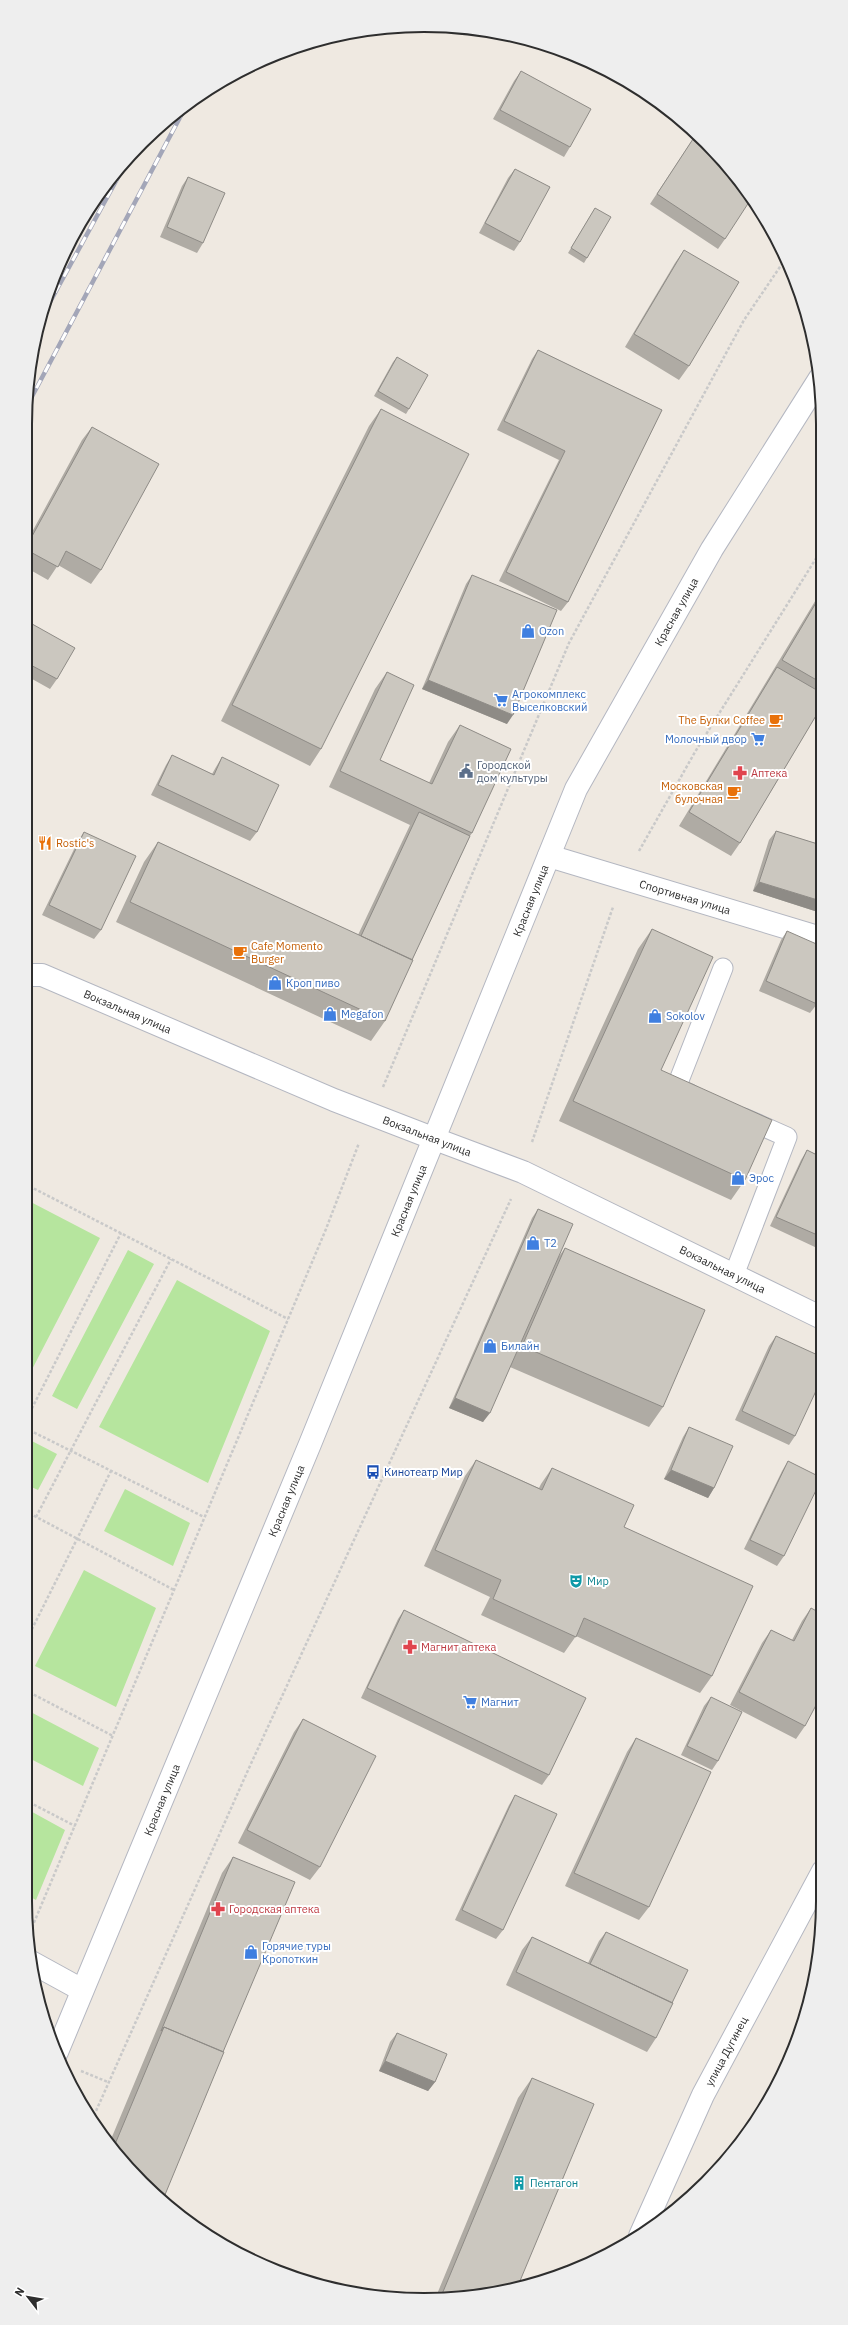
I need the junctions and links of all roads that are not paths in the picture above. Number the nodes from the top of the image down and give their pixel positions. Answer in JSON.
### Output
{"nodes":[{"id":1,"x":814,"y":387,"type":"edge"},
{"id":2,"x":549,"y":856,"type":"junction"},
{"id":3,"x":816,"y":936,"type":"edge"},
{"id":4,"x":724,"y":968,"type":"dead end"},
{"id":5,"x":32,"y":976,"type":"edge"},
{"id":6,"x":704,"y":1100,"type":"edge"},
{"id":7,"x":725,"y":1109,"type":"edge"},
{"id":8,"x":435,"y":1139,"type":"junction"},
{"id":9,"x":734,"y":1275,"type":"junction"},
{"id":10,"x":816,"y":1315,"type":"edge"},
{"id":11,"x":816,"y":1884,"type":"edge"},
{"id":12,"x":38,"y":1966,"type":"edge"},
{"id":13,"x":82,"y":1990,"type":"junction"},
{"id":14,"x":60,"y":2045,"type":"edge"},
{"id":15,"x":645,"y":2225,"type":"edge"}],
"edges":[{"from":1,"to":2,"type":"main road","name":"Красная улица"},
{"from":2,"to":3,"type":"main road","name":"Спортивная улица"},
{"from":2,"to":8,"type":"main road","name":"Красная улица"},
{"from":4,"to":6,"type":"lane"},
{"from":5,"to":8,"type":"main road","name":"Вокзальная улица"},
{"from":7,"to":9,"type":"lane"},
{"from":8,"to":9,"type":"main road","name":"Вокзальная улица"},
{"from":8,"to":13,"type":"main road","name":"Красная улица"},
{"from":9,"to":10,"type":"main road","name":"Вокзальная улица"},
{"from":11,"to":15,"type":"main road","name":"улица Дугинец"},
{"from":12,"to":13,"type":"main road"},
{"from":13,"to":14,"type":"main road","name":"Красная улица"}]}
